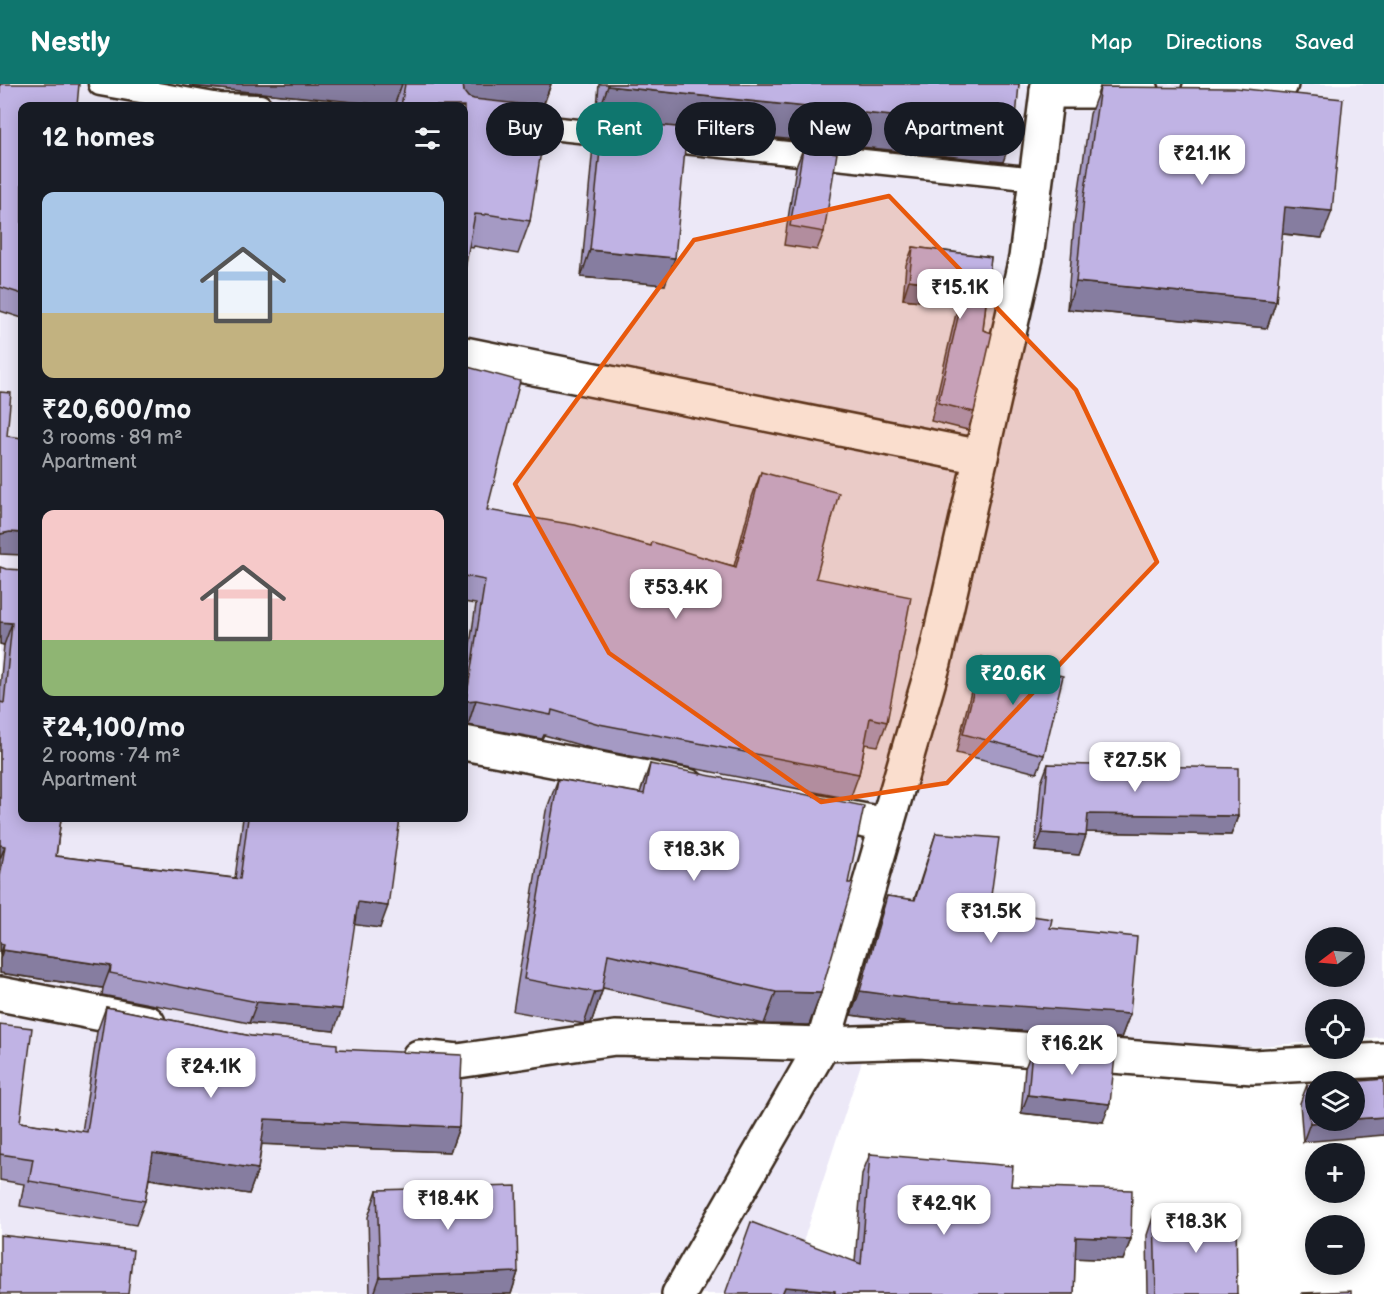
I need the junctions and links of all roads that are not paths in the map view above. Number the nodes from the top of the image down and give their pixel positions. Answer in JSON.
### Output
{"nodes":[{"id":1,"x":100,"y":84,"type":"edge"},
{"id":2,"x":1281,"y":84,"type":"edge"},
{"id":3,"x":1047,"y":88,"type":"edge"},
{"id":4,"x":203,"y":102,"type":"edge"},
{"id":5,"x":468,"y":119,"type":"edge"},
{"id":6,"x":1036,"y":179,"type":"junction"},
{"id":7,"x":468,"y":355,"type":"edge"},
{"id":8,"x":981,"y":457,"type":"junction"},
{"id":9,"x":468,"y":744,"type":"edge"},
{"id":10,"x":722,"y":793,"type":"edge"},
{"id":11,"x":793,"y":807,"type":"edge"},
{"id":12,"x":887,"y":825,"type":"junction"},
{"id":13,"x":0,"y":994,"type":"edge"},
{"id":14,"x":176,"y":1028,"type":"edge"},
{"id":15,"x":823,"y":1044,"type":"junction"},
{"id":16,"x":387,"y":1055,"type":"edge"},
{"id":17,"x":1384,"y":1059,"type":"edge"},
{"id":18,"x":680,"y":1294,"type":"edge"}],
"edges":[{"from":1,"to":4,"type":"lane"},
{"from":2,"to":3,"type":"street"},
{"from":3,"to":6,"type":"street"},
{"from":5,"to":6,"type":"lane"},
{"from":6,"to":8,"type":"street"},
{"from":7,"to":8,"type":"street"},
{"from":8,"to":12,"type":"street"},
{"from":9,"to":10,"type":"street"},
{"from":11,"to":12,"type":"street"},
{"from":12,"to":15,"type":"street"},
{"from":13,"to":14,"type":"street"},
{"from":15,"to":16,"type":"street"},
{"from":15,"to":17,"type":"street"},
{"from":15,"to":18,"type":"street"}]}
